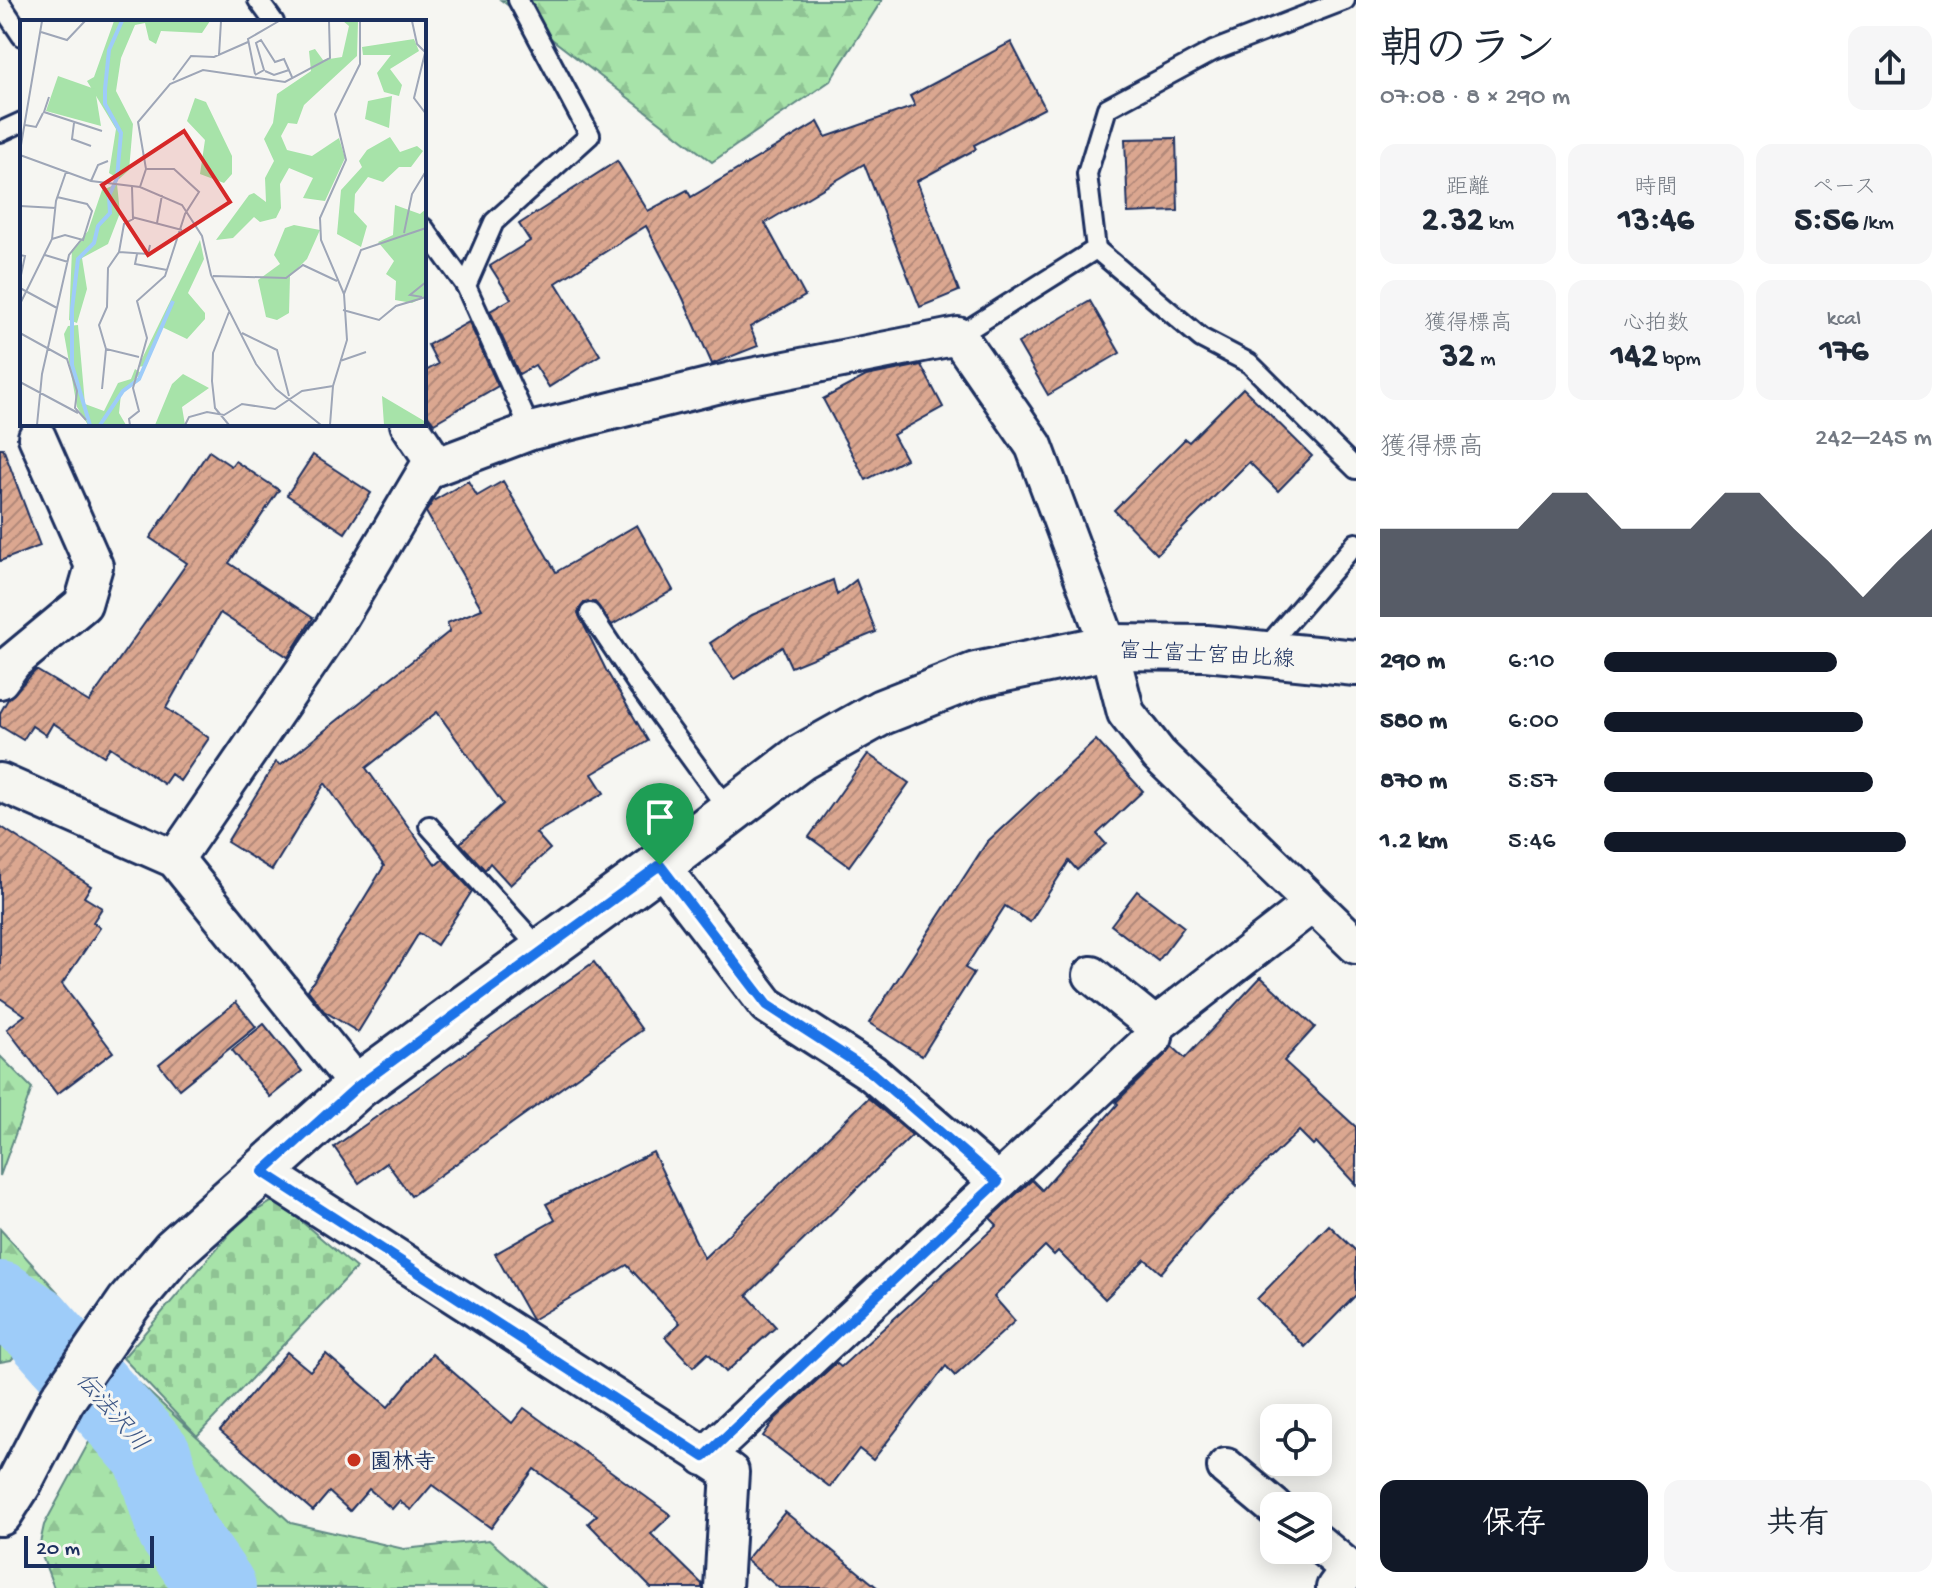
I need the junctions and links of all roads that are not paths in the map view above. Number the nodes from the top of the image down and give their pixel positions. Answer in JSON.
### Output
{"nodes":[{"id":1,"x":258,"y":0,"type":"edge"},
{"id":2,"x":518,"y":0,"type":"edge"},
{"id":3,"x":1345,"y":0,"type":"edge"},
{"id":4,"x":0,"y":3,"type":"edge"},
{"id":5,"x":273,"y":20,"type":"edge"},
{"id":6,"x":20,"y":33,"type":"edge"},
{"id":7,"x":20,"y":123,"type":"edge"},
{"id":8,"x":0,"y":132,"type":"edge"},
{"id":9,"x":426,"y":231,"type":"edge"},
{"id":10,"x":1096,"y":249,"type":"junction"},
{"id":11,"x":466,"y":286,"type":"junction"},
{"id":12,"x":958,"y":336,"type":"junction"},
{"id":13,"x":410,"y":426,"type":"edge"},
{"id":14,"x":531,"y":431,"type":"junction"},
{"id":15,"x":37,"y":437,"type":"dead end"},
{"id":16,"x":437,"y":466,"type":"junction"},
{"id":17,"x":1356,"y":469,"type":"edge"},
{"id":18,"x":1356,"y":543,"type":"edge"},
{"id":19,"x":590,"y":613,"type":"dead end"},
{"id":20,"x":1109,"y":647,"type":"junction"},
{"id":21,"x":1261,"y":654,"type":"junction"},
{"id":22,"x":1356,"y":663,"type":"edge"},
{"id":23,"x":0,"y":680,"type":"edge"},
{"id":24,"x":0,"y":782,"type":"edge"},
{"id":25,"x":730,"y":812,"type":"junction"},
{"id":26,"x":429,"y":826,"type":"dead end"},
{"id":27,"x":175,"y":859,"type":"junction"},
{"id":28,"x":660,"y":865,"type":"junction"},
{"id":29,"x":1312,"y":904,"type":"junction"},
{"id":30,"x":1356,"y":945,"type":"edge"},
{"id":31,"x":542,"y":951,"type":"junction"},
{"id":32,"x":1092,"y":975,"type":"dead end"},
{"id":33,"x":1155,"y":1026,"type":"junction"},
{"id":34,"x":358,"y":1086,"type":"junction"},
{"id":35,"x":263,"y":1172,"type":"junction"},
{"id":36,"x":998,"y":1182,"type":"junction"},
{"id":37,"x":704,"y":1457,"type":"junction"},
{"id":38,"x":1226,"y":1467,"type":"dead end"},
{"id":39,"x":1260,"y":1495,"type":"edge"},
{"id":40,"x":10,"y":1498,"type":"edge"},
{"id":41,"x":1332,"y":1555,"type":"edge"},
{"id":42,"x":723,"y":1588,"type":"edge"},
{"id":43,"x":1335,"y":1588,"type":"edge"}],
"edges":[{"from":1,"to":5,"type":"lane"},
{"from":2,"to":11,"type":"lane"},
{"from":3,"to":10,"type":"lane"},
{"from":4,"to":6,"type":"lane"},
{"from":7,"to":8,"type":"lane"},
{"from":9,"to":11,"type":"lane"},
{"from":10,"to":12,"type":"lane"},
{"from":10,"to":17,"type":"lane"},
{"from":11,"to":14,"type":"lane"},
{"from":12,"to":14,"type":"street"},
{"from":12,"to":20,"type":"street"},
{"from":13,"to":16,"type":"street"},
{"from":14,"to":16,"type":"street"},
{"from":15,"to":23,"type":"street"},
{"from":16,"to":27,"type":"street"},
{"from":18,"to":21,"type":"lane"},
{"from":19,"to":25,"type":"lane"},
{"from":20,"to":21,"type":"main road","name":"富士富士宮由比線"},
{"from":20,"to":25,"type":"main road","name":"富士富士宮由比線"},
{"from":20,"to":29,"type":"street"},
{"from":21,"to":22,"type":"main road","name":"富士富士宮由比線"},
{"from":24,"to":27,"type":"street"},
{"from":25,"to":28,"type":"main road","name":"富士富士宮由比線"},
{"from":26,"to":31,"type":"lane"},
{"from":27,"to":34,"type":"street"},
{"from":28,"to":31,"type":"main road","name":"富士富士宮由比線"},
{"from":28,"to":36,"type":"street"},
{"from":29,"to":30,"type":"street"},
{"from":29,"to":33,"type":"street"},
{"from":31,"to":34,"type":"main road","name":"富士富士宮由比線"},
{"from":32,"to":33,"type":"street"},
{"from":33,"to":36,"type":"street"},
{"from":34,"to":35,"type":"main road","name":"富士富士宮由比線"},
{"from":35,"to":37,"type":"street"},
{"from":35,"to":40,"type":"main road","name":"富士富士宮由比線"},
{"from":36,"to":37,"type":"street"},
{"from":37,"to":42,"type":"street"},
{"from":38,"to":39,"type":"street"},
{"from":41,"to":43,"type":"street"}]}
